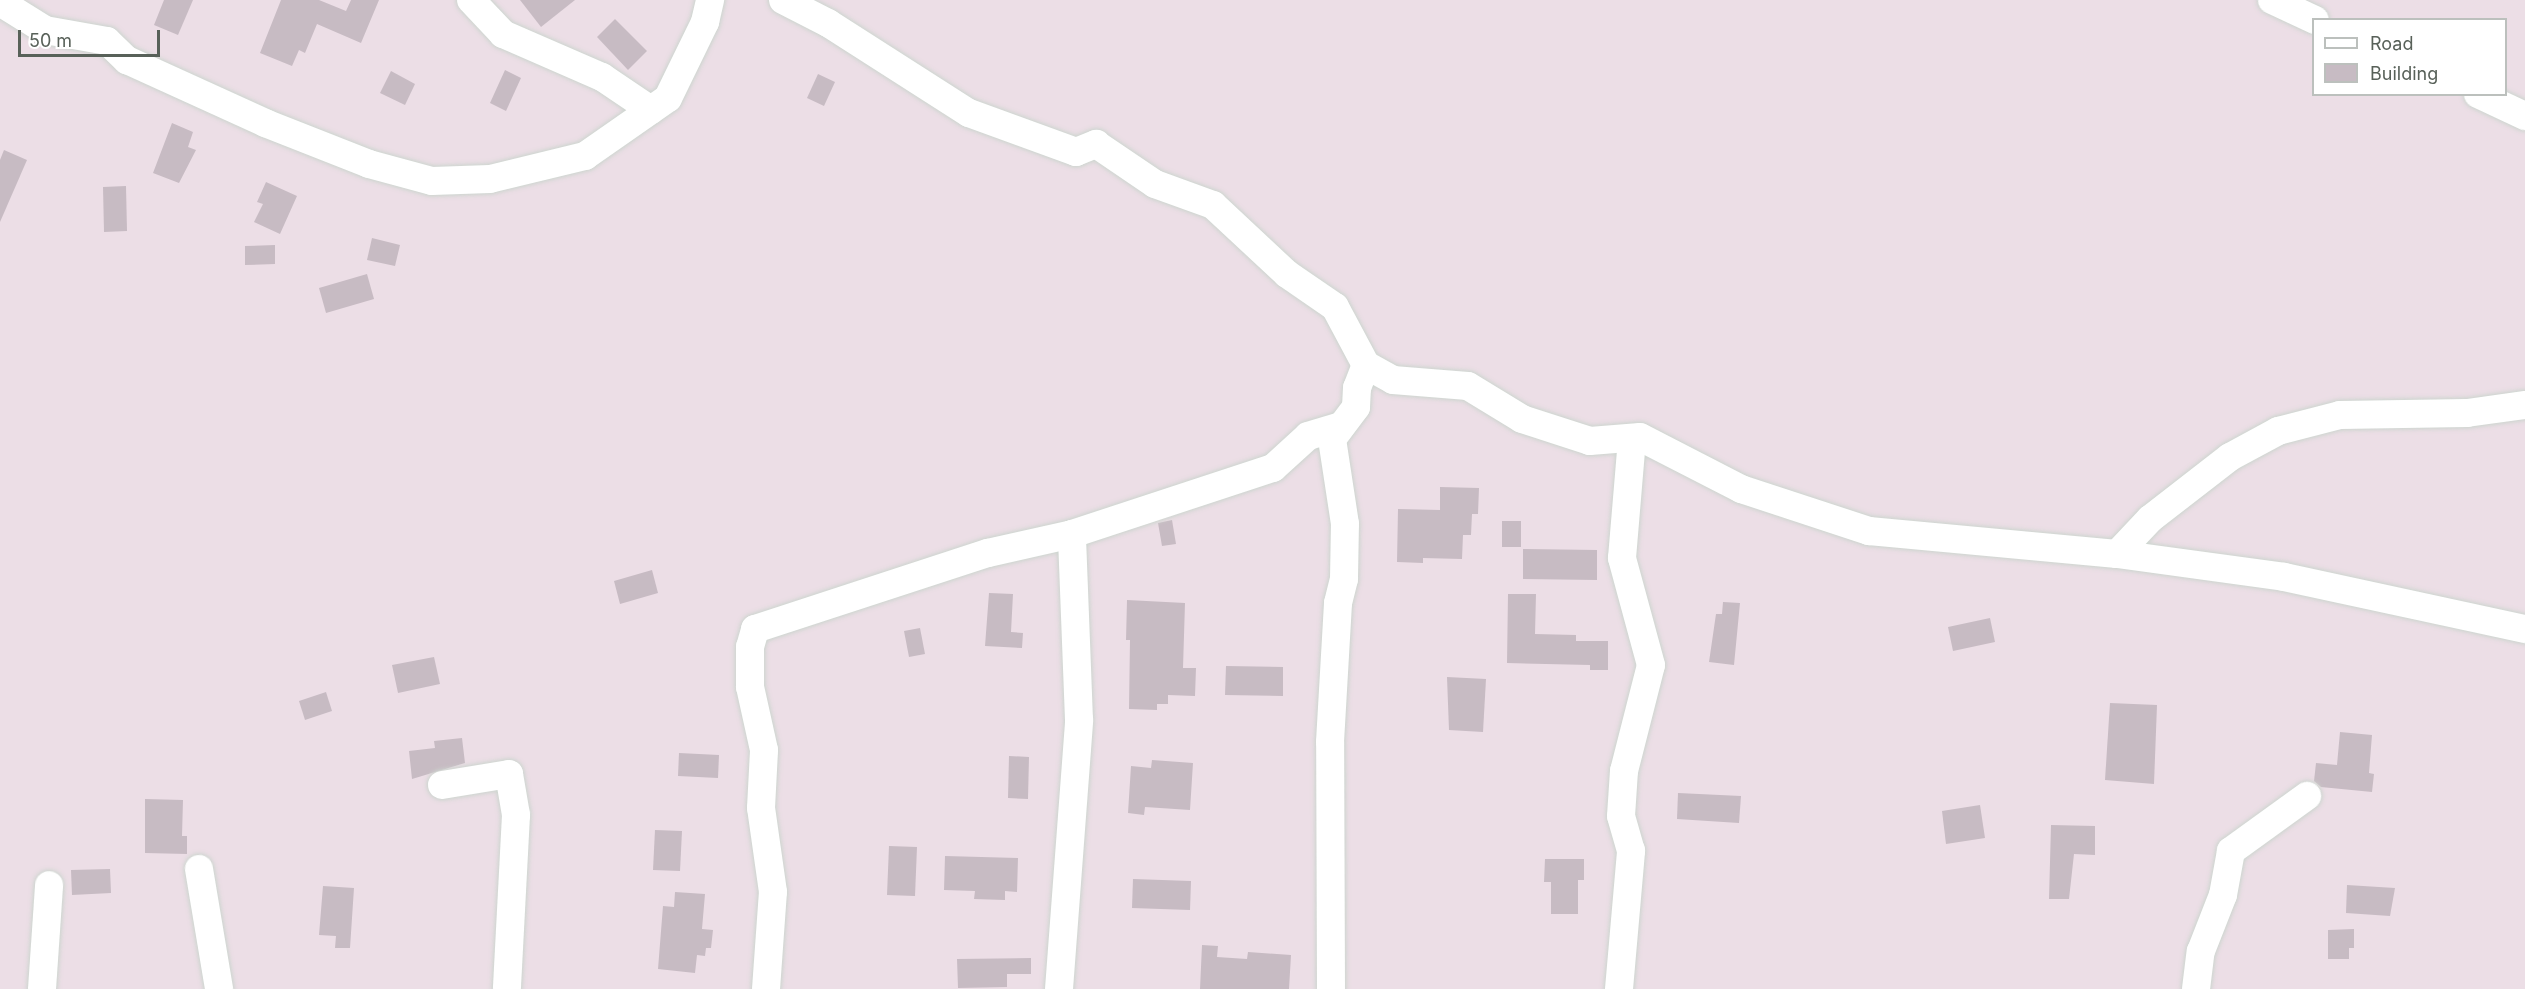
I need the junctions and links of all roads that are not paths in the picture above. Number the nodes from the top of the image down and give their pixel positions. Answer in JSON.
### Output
{"nodes":[{"id":1,"x":471,"y":0,"type":"edge"},
{"id":2,"x":710,"y":0,"type":"edge"},
{"id":3,"x":783,"y":0,"type":"edge"},
{"id":4,"x":2272,"y":0,"type":"edge"},
{"id":5,"x":0,"y":2,"type":"edge"},
{"id":6,"x":2312,"y":19,"type":"edge"},
{"id":7,"x":2482,"y":96,"type":"edge"},
{"id":8,"x":651,"y":110,"type":"junction"},
{"id":9,"x":2525,"y":116,"type":"edge"},
{"id":10,"x":1366,"y":365,"type":"junction"},
{"id":11,"x":2525,"y":405,"type":"edge"},
{"id":12,"x":1341,"y":426,"type":"junction"},
{"id":13,"x":1632,"y":438,"type":"junction"},
{"id":14,"x":1072,"y":534,"type":"junction"},
{"id":15,"x":2117,"y":554,"type":"junction"},
{"id":16,"x":2525,"y":629,"type":"edge"},
{"id":17,"x":442,"y":785,"type":"dead end"},
{"id":18,"x":2307,"y":796,"type":"dead end"},
{"id":19,"x":199,"y":869,"type":"dead end"},
{"id":20,"x":49,"y":885,"type":"dead end"},
{"id":21,"x":42,"y":989,"type":"edge"},
{"id":22,"x":219,"y":989,"type":"edge"},
{"id":23,"x":507,"y":989,"type":"edge"},
{"id":24,"x":766,"y":989,"type":"edge"},
{"id":25,"x":1059,"y":989,"type":"edge"},
{"id":26,"x":1331,"y":989,"type":"edge"},
{"id":27,"x":1619,"y":989,"type":"edge"},
{"id":28,"x":2196,"y":989,"type":"edge"}],
"edges":[{"from":1,"to":8,"type":"street"},
{"from":2,"to":8,"type":"street"},
{"from":3,"to":10,"type":"street"},
{"from":4,"to":6,"type":"street"},
{"from":5,"to":8,"type":"street"},
{"from":7,"to":9,"type":"street"},
{"from":10,"to":12,"type":"street"},
{"from":10,"to":13,"type":"street"},
{"from":11,"to":15,"type":"street"},
{"from":12,"to":14,"type":"street"},
{"from":12,"to":26,"type":"street"},
{"from":13,"to":15,"type":"street"},
{"from":13,"to":27,"type":"street"},
{"from":14,"to":24,"type":"street"},
{"from":14,"to":25,"type":"street"},
{"from":15,"to":16,"type":"street"},
{"from":17,"to":23,"type":"street"},
{"from":18,"to":28,"type":"street"},
{"from":19,"to":22,"type":"street"},
{"from":20,"to":21,"type":"street"}]}
